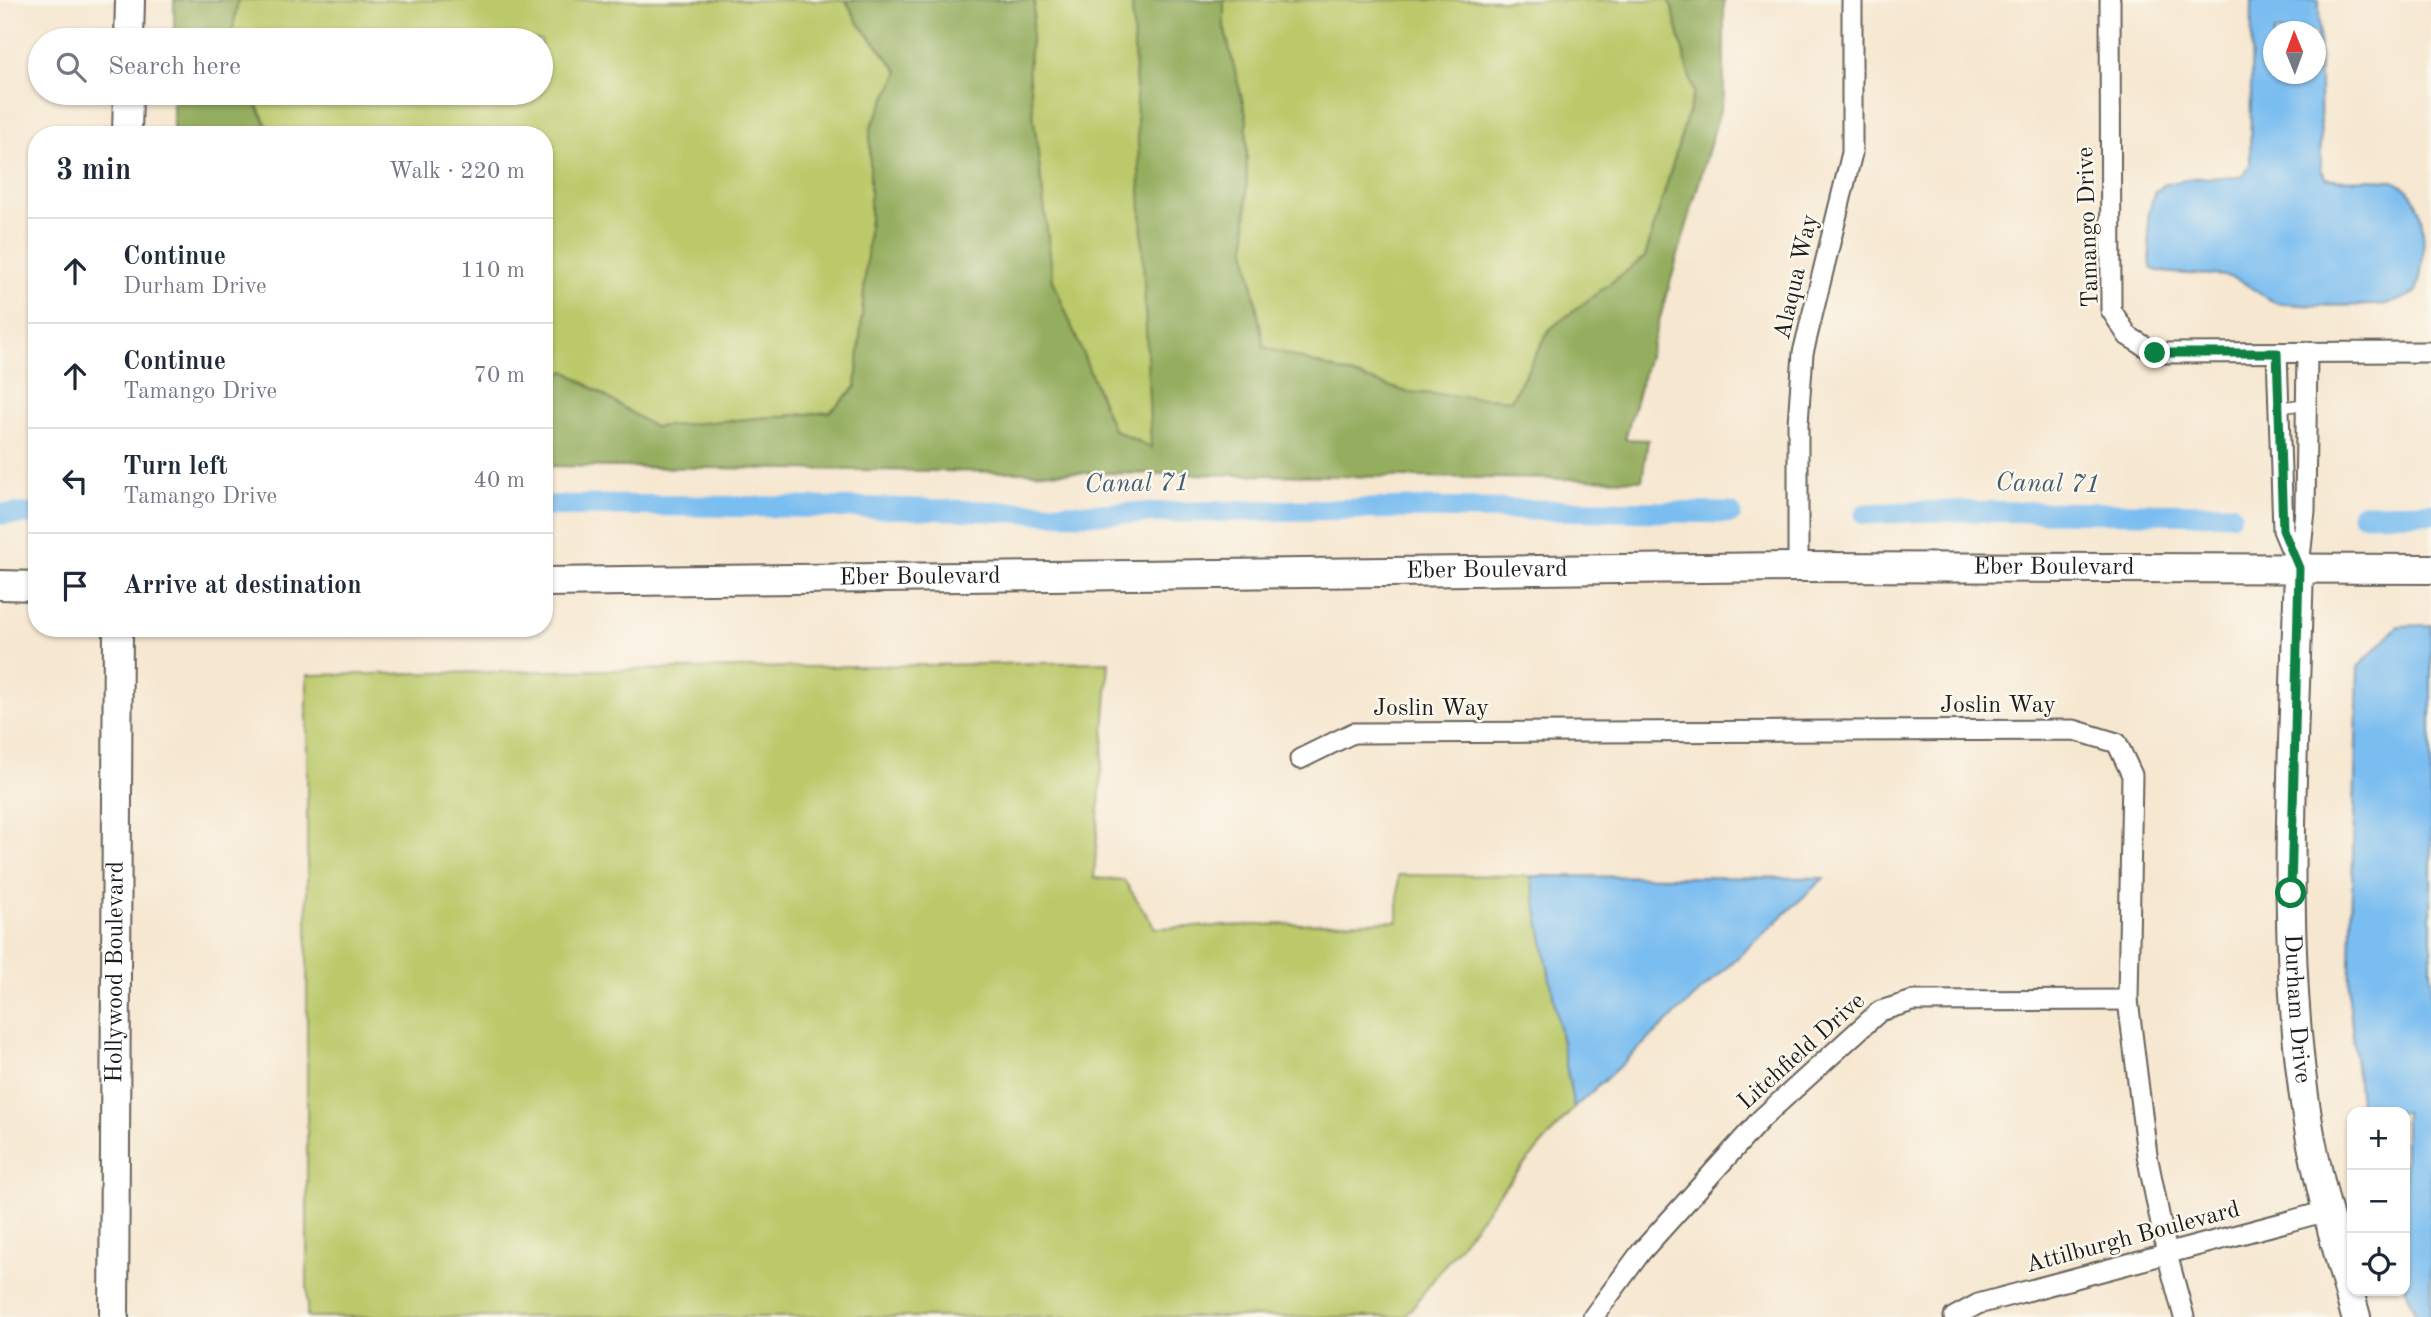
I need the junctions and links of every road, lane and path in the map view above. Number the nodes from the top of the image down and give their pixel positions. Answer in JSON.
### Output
{"nodes":[{"id":1,"x":130,"y":0,"type":"edge"},
{"id":2,"x":1852,"y":0,"type":"edge"},
{"id":3,"x":2110,"y":0,"type":"edge"},
{"id":4,"x":129,"y":28,"type":"edge"},
{"id":5,"x":128,"y":105,"type":"edge"},
{"id":6,"x":127,"y":126,"type":"edge"},
{"id":7,"x":2307,"y":352,"type":"junction"},
{"id":8,"x":2431,"y":352,"type":"edge"},
{"id":9,"x":2277,"y":353,"type":"junction"},
{"id":10,"x":2306,"y":404,"type":"junction"},
{"id":11,"x":2279,"y":408,"type":"junction"},
{"id":12,"x":1798,"y":567,"type":"junction"},
{"id":13,"x":2299,"y":568,"type":"junction"},
{"id":14,"x":2431,"y":569,"type":"edge"},
{"id":15,"x":553,"y":582,"type":"edge"},
{"id":16,"x":0,"y":585,"type":"edge"},
{"id":17,"x":28,"y":586,"type":"edge"},
{"id":18,"x":118,"y":637,"type":"edge"},
{"id":19,"x":1300,"y":759,"type":"dead end"},
{"id":20,"x":2128,"y":1000,"type":"junction"},
{"id":21,"x":2327,"y":1211,"type":"junction"},
{"id":22,"x":2167,"y":1254,"type":"junction"},
{"id":23,"x":114,"y":1317,"type":"edge"},
{"id":24,"x":1593,"y":1317,"type":"edge"},
{"id":25,"x":1954,"y":1317,"type":"edge"},
{"id":26,"x":2184,"y":1317,"type":"edge"},
{"id":27,"x":2356,"y":1317,"type":"edge"}],
"edges":[{"from":1,"to":4,"type":"street"},
{"from":2,"to":12,"type":"street","name":"Alaqua Way"},
{"from":3,"to":9,"type":"street","name":"Tamango Drive"},
{"from":5,"to":6,"type":"street"},
{"from":7,"to":8,"type":"street","name":"Tamango Drive"},
{"from":7,"to":9,"type":"street","name":"Tamango Drive"},
{"from":7,"to":10,"type":"street"},
{"from":9,"to":11,"type":"street"},
{"from":10,"to":11,"type":"lane"},
{"from":10,"to":13,"type":"street"},
{"from":11,"to":13,"type":"street"},
{"from":12,"to":13,"type":"street","name":"Eber Boulevard"},
{"from":12,"to":15,"type":"street","name":"Eber Boulevard"},
{"from":13,"to":14,"type":"street","name":"Eber Boulevard"},
{"from":13,"to":21,"type":"street","name":"Durham Drive"},
{"from":16,"to":17,"type":"street"},
{"from":18,"to":23,"type":"street","name":"Hollywood Boulevard"},
{"from":19,"to":20,"type":"street","name":"Joslin Way"},
{"from":20,"to":22,"type":"street","name":"Joslin Way"},
{"from":20,"to":24,"type":"street","name":"Litchfield Drive"},
{"from":21,"to":22,"type":"street","name":"Attilburgh Boulevard"},
{"from":21,"to":27,"type":"street","name":"Durham Drive"},
{"from":22,"to":25,"type":"street","name":"Attilburgh Boulevard"},
{"from":22,"to":26,"type":"street","name":"Joslin Way"}]}
